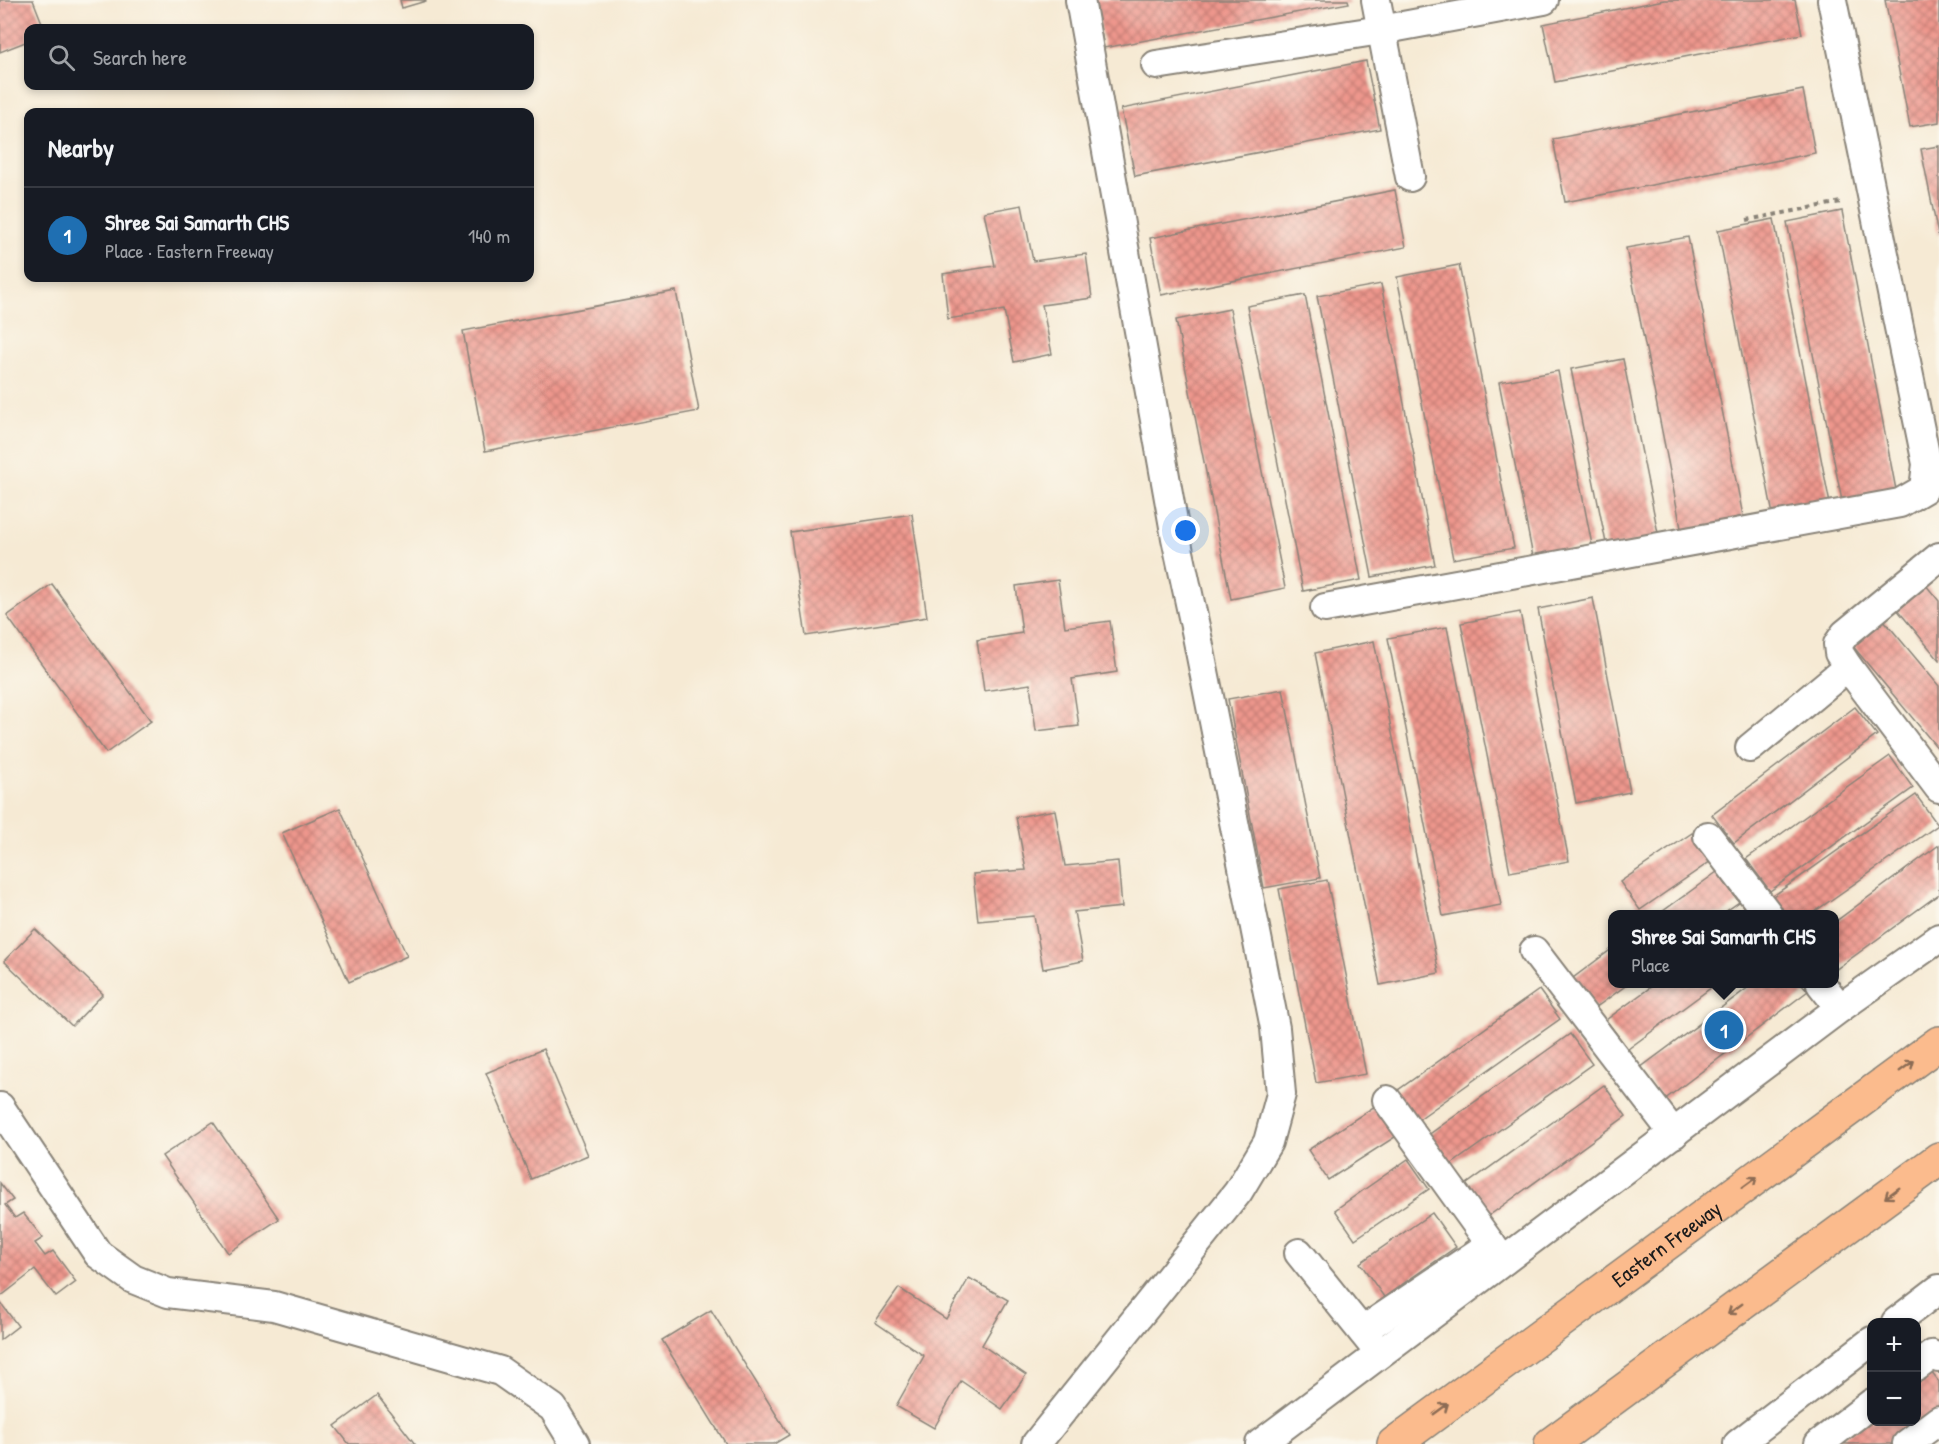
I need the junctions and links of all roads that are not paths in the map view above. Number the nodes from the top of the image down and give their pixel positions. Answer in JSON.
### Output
{"nodes":[{"id":1,"x":1080,"y":0,"type":"edge"},
{"id":2,"x":1376,"y":0,"type":"edge"},
{"id":3,"x":1544,"y":0,"type":"edge"},
{"id":4,"x":1832,"y":0,"type":"edge"},
{"id":5,"x":1381,"y":30,"type":"junction"},
{"id":6,"x":1156,"y":65,"type":"dead end"},
{"id":7,"x":1410,"y":177,"type":"dead end"},
{"id":8,"x":1939,"y":557,"type":"edge"},
{"id":9,"x":1325,"y":608,"type":"dead end"},
{"id":10,"x":1848,"y":667,"type":"junction"},
{"id":11,"x":1750,"y":748,"type":"dead end"},
{"id":12,"x":1939,"y":788,"type":"edge"},
{"id":13,"x":1708,"y":836,"type":"dead end"},
{"id":14,"x":1764,"y":910,"type":"edge"},
{"id":15,"x":1939,"y":938,"type":"edge"},
{"id":16,"x":1534,"y":951,"type":"dead end"},
{"id":17,"x":1824,"y":988,"type":"edge"},
{"id":18,"x":1840,"y":1008,"type":"junction"},
{"id":19,"x":1939,"y":1043,"type":"edge"},
{"id":20,"x":1387,"y":1100,"type":"dead end"},
{"id":21,"x":0,"y":1107,"type":"edge"},
{"id":22,"x":1674,"y":1134,"type":"junction"},
{"id":23,"x":1939,"y":1159,"type":"edge"},
{"id":24,"x":1299,"y":1253,"type":"dead end"},
{"id":25,"x":1497,"y":1253,"type":"junction"},
{"id":26,"x":1939,"y":1289,"type":"edge"},
{"id":27,"x":1902,"y":1318,"type":"edge"},
{"id":28,"x":1362,"y":1331,"type":"junction"},
{"id":29,"x":1867,"y":1345,"type":"edge"},
{"id":30,"x":1380,"y":1354,"type":"junction"},
{"id":31,"x":1867,"y":1407,"type":"edge"},
{"id":32,"x":1939,"y":1420,"type":"edge"},
{"id":33,"x":575,"y":1444,"type":"edge"},
{"id":34,"x":1036,"y":1444,"type":"edge"},
{"id":35,"x":1260,"y":1444,"type":"edge"},
{"id":36,"x":1394,"y":1444,"type":"edge"},
{"id":37,"x":1551,"y":1444,"type":"edge"},
{"id":38,"x":1738,"y":1444,"type":"edge"},
{"id":39,"x":1819,"y":1444,"type":"edge"},
{"id":40,"x":1907,"y":1444,"type":"edge"}],
"edges":[{"from":1,"to":34,"type":"street"},
{"from":2,"to":5,"type":"street"},
{"from":3,"to":5,"type":"street"},
{"from":4,"to":9,"type":"street"},
{"from":5,"to":6,"type":"street"},
{"from":5,"to":7,"type":"street"},
{"from":8,"to":10,"type":"street"},
{"from":10,"to":11,"type":"street"},
{"from":10,"to":12,"type":"street"},
{"from":13,"to":14,"type":"street"},
{"from":15,"to":18,"type":"street"},
{"from":16,"to":22,"type":"street"},
{"from":17,"to":18,"type":"street"},
{"from":18,"to":22,"type":"street"},
{"from":36,"to":19,"type":"highway","name":"Eastern Freeway","one_way":true},
{"from":20,"to":25,"type":"street"},
{"from":21,"to":33,"type":"street"},
{"from":22,"to":25,"type":"street"},
{"from":23,"to":37,"type":"highway","one_way":true},
{"from":24,"to":28,"type":"street"},
{"from":25,"to":28,"type":"street"},
{"from":25,"to":30,"type":"street"},
{"from":26,"to":27,"type":"street"},
{"from":28,"to":30,"type":"street"},
{"from":29,"to":38,"type":"street"},
{"from":30,"to":35,"type":"street"},
{"from":31,"to":39,"type":"street"},
{"from":32,"to":40,"type":"street"}]}
